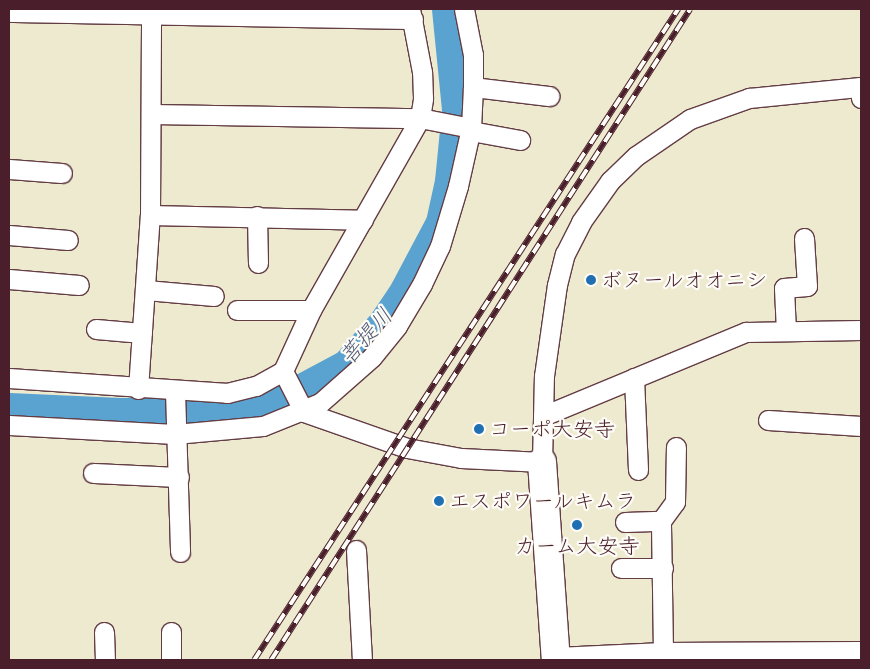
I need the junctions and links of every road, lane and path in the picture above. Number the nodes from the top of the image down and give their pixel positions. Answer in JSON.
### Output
{"nodes":[{"id":1,"x":464,"y":9,"type":"edge"},
{"id":2,"x":9,"y":12,"type":"edge"},
{"id":3,"x":151,"y":12,"type":"edge"},
{"id":4,"x":412,"y":14,"type":"edge"},
{"id":5,"x":473,"y":87,"type":"junction"},
{"id":6,"x":861,"y":87,"type":"edge"},
{"id":7,"x":549,"y":96,"type":"dead end"},
{"id":8,"x":151,"y":114,"type":"junction"},
{"id":9,"x":429,"y":120,"type":"junction"},
{"id":10,"x":469,"y":129,"type":"junction"},
{"id":11,"x":520,"y":140,"type":"dead end"},
{"id":12,"x":9,"y":169,"type":"edge"},
{"id":13,"x":62,"y":172,"type":"dead end"},
{"id":14,"x":150,"y":215,"type":"junction"},
{"id":15,"x":257,"y":216,"type":"junction"},
{"id":16,"x":363,"y":220,"type":"junction"},
{"id":17,"x":9,"y":235,"type":"edge"},
{"id":18,"x":804,"y":238,"type":"dead end"},
{"id":19,"x":68,"y":240,"type":"dead end"},
{"id":20,"x":258,"y":263,"type":"dead end"},
{"id":21,"x":9,"y":279,"type":"edge"},
{"id":22,"x":79,"y":285,"type":"dead end"},
{"id":23,"x":146,"y":290,"type":"junction"},
{"id":24,"x":214,"y":296,"type":"dead end"},
{"id":25,"x":237,"y":310,"type":"dead end"},
{"id":26,"x":311,"y":310,"type":"junction"},
{"id":27,"x":96,"y":329,"type":"dead end"},
{"id":28,"x":861,"y":330,"type":"edge"},
{"id":29,"x":786,"y":331,"type":"junction"},
{"id":30,"x":142,"y":333,"type":"junction"},
{"id":31,"x":285,"y":375,"type":"junction"},
{"id":32,"x":9,"y":378,"type":"edge"},
{"id":33,"x":634,"y":378,"type":"junction"},
{"id":34,"x":138,"y":389,"type":"junction"},
{"id":35,"x":175,"y":396,"type":"junction"},
{"id":36,"x":303,"y":410,"type":"junction"},
{"id":37,"x":543,"y":416,"type":"junction"},
{"id":38,"x":768,"y":420,"type":"dead end"},
{"id":39,"x":9,"y":425,"type":"edge"},
{"id":40,"x":861,"y":426,"type":"edge"},
{"id":41,"x":175,"y":432,"type":"junction"},
{"id":42,"x":676,"y":447,"type":"dead end"},
{"id":43,"x":542,"y":462,"type":"junction"},
{"id":44,"x":638,"y":470,"type":"dead end"},
{"id":45,"x":93,"y":473,"type":"dead end"},
{"id":46,"x":179,"y":477,"type":"junction"},
{"id":47,"x":625,"y":522,"type":"dead end"},
{"id":48,"x":661,"y":522,"type":"junction"},
{"id":49,"x":356,"y":550,"type":"dead end"},
{"id":50,"x":180,"y":552,"type":"dead end"},
{"id":51,"x":621,"y":568,"type":"dead end"},
{"id":52,"x":663,"y":568,"type":"junction"},
{"id":53,"x":104,"y":632,"type":"dead end"},
{"id":54,"x":171,"y":632,"type":"dead end"},
{"id":55,"x":861,"y":651,"type":"edge"},
{"id":56,"x":663,"y":652,"type":"junction"},
{"id":57,"x":556,"y":659,"type":"edge"},
{"id":58,"x":104,"y":660,"type":"edge"},
{"id":59,"x":171,"y":660,"type":"edge"},
{"id":60,"x":362,"y":660,"type":"edge"}],
"edges":[{"from":1,"to":5,"type":"street"},
{"from":2,"to":3,"type":"street"},
{"from":3,"to":4,"type":"street"},
{"from":3,"to":8,"type":"street"},
{"from":4,"to":9,"type":"street"},
{"from":5,"to":7,"type":"street"},
{"from":5,"to":10,"type":"street"},
{"from":6,"to":37,"type":"street"},
{"from":8,"to":9,"type":"street"},
{"from":8,"to":14,"type":"street"},
{"from":9,"to":10,"type":"street"},
{"from":9,"to":16,"type":"street"},
{"from":10,"to":11,"type":"street"},
{"from":10,"to":36,"type":"street"},
{"from":12,"to":13,"type":"street"},
{"from":14,"to":15,"type":"street"},
{"from":14,"to":23,"type":"street"},
{"from":15,"to":16,"type":"street"},
{"from":15,"to":20,"type":"street"},
{"from":16,"to":26,"type":"street"},
{"from":17,"to":19,"type":"street"},
{"from":18,"to":29,"type":"street"},
{"from":21,"to":22,"type":"street"},
{"from":23,"to":24,"type":"street"},
{"from":23,"to":30,"type":"street"},
{"from":25,"to":26,"type":"street"},
{"from":26,"to":31,"type":"street"},
{"from":27,"to":30,"type":"street"},
{"from":28,"to":29,"type":"street"},
{"from":29,"to":33,"type":"street"},
{"from":30,"to":34,"type":"street"},
{"from":31,"to":35,"type":"street"},
{"from":31,"to":36,"type":"street"},
{"from":32,"to":34,"type":"street"},
{"from":33,"to":37,"type":"street"},
{"from":33,"to":44,"type":"street"},
{"from":34,"to":35,"type":"street"},
{"from":35,"to":41,"type":"street"},
{"from":36,"to":41,"type":"street"},
{"from":36,"to":43,"type":"street"},
{"from":37,"to":43,"type":"street"},
{"from":38,"to":40,"type":"street"},
{"from":39,"to":41,"type":"street"},
{"from":41,"to":46,"type":"street"},
{"from":42,"to":48,"type":"street"},
{"from":43,"to":57,"type":"street"},
{"from":45,"to":46,"type":"street"},
{"from":46,"to":50,"type":"street"},
{"from":47,"to":48,"type":"street"},
{"from":48,"to":52,"type":"street"},
{"from":49,"to":60,"type":"street"},
{"from":51,"to":52,"type":"street"},
{"from":52,"to":56,"type":"street"},
{"from":53,"to":58,"type":"street"},
{"from":54,"to":59,"type":"street"},
{"from":55,"to":56,"type":"street"},
{"from":56,"to":57,"type":"street"}]}
